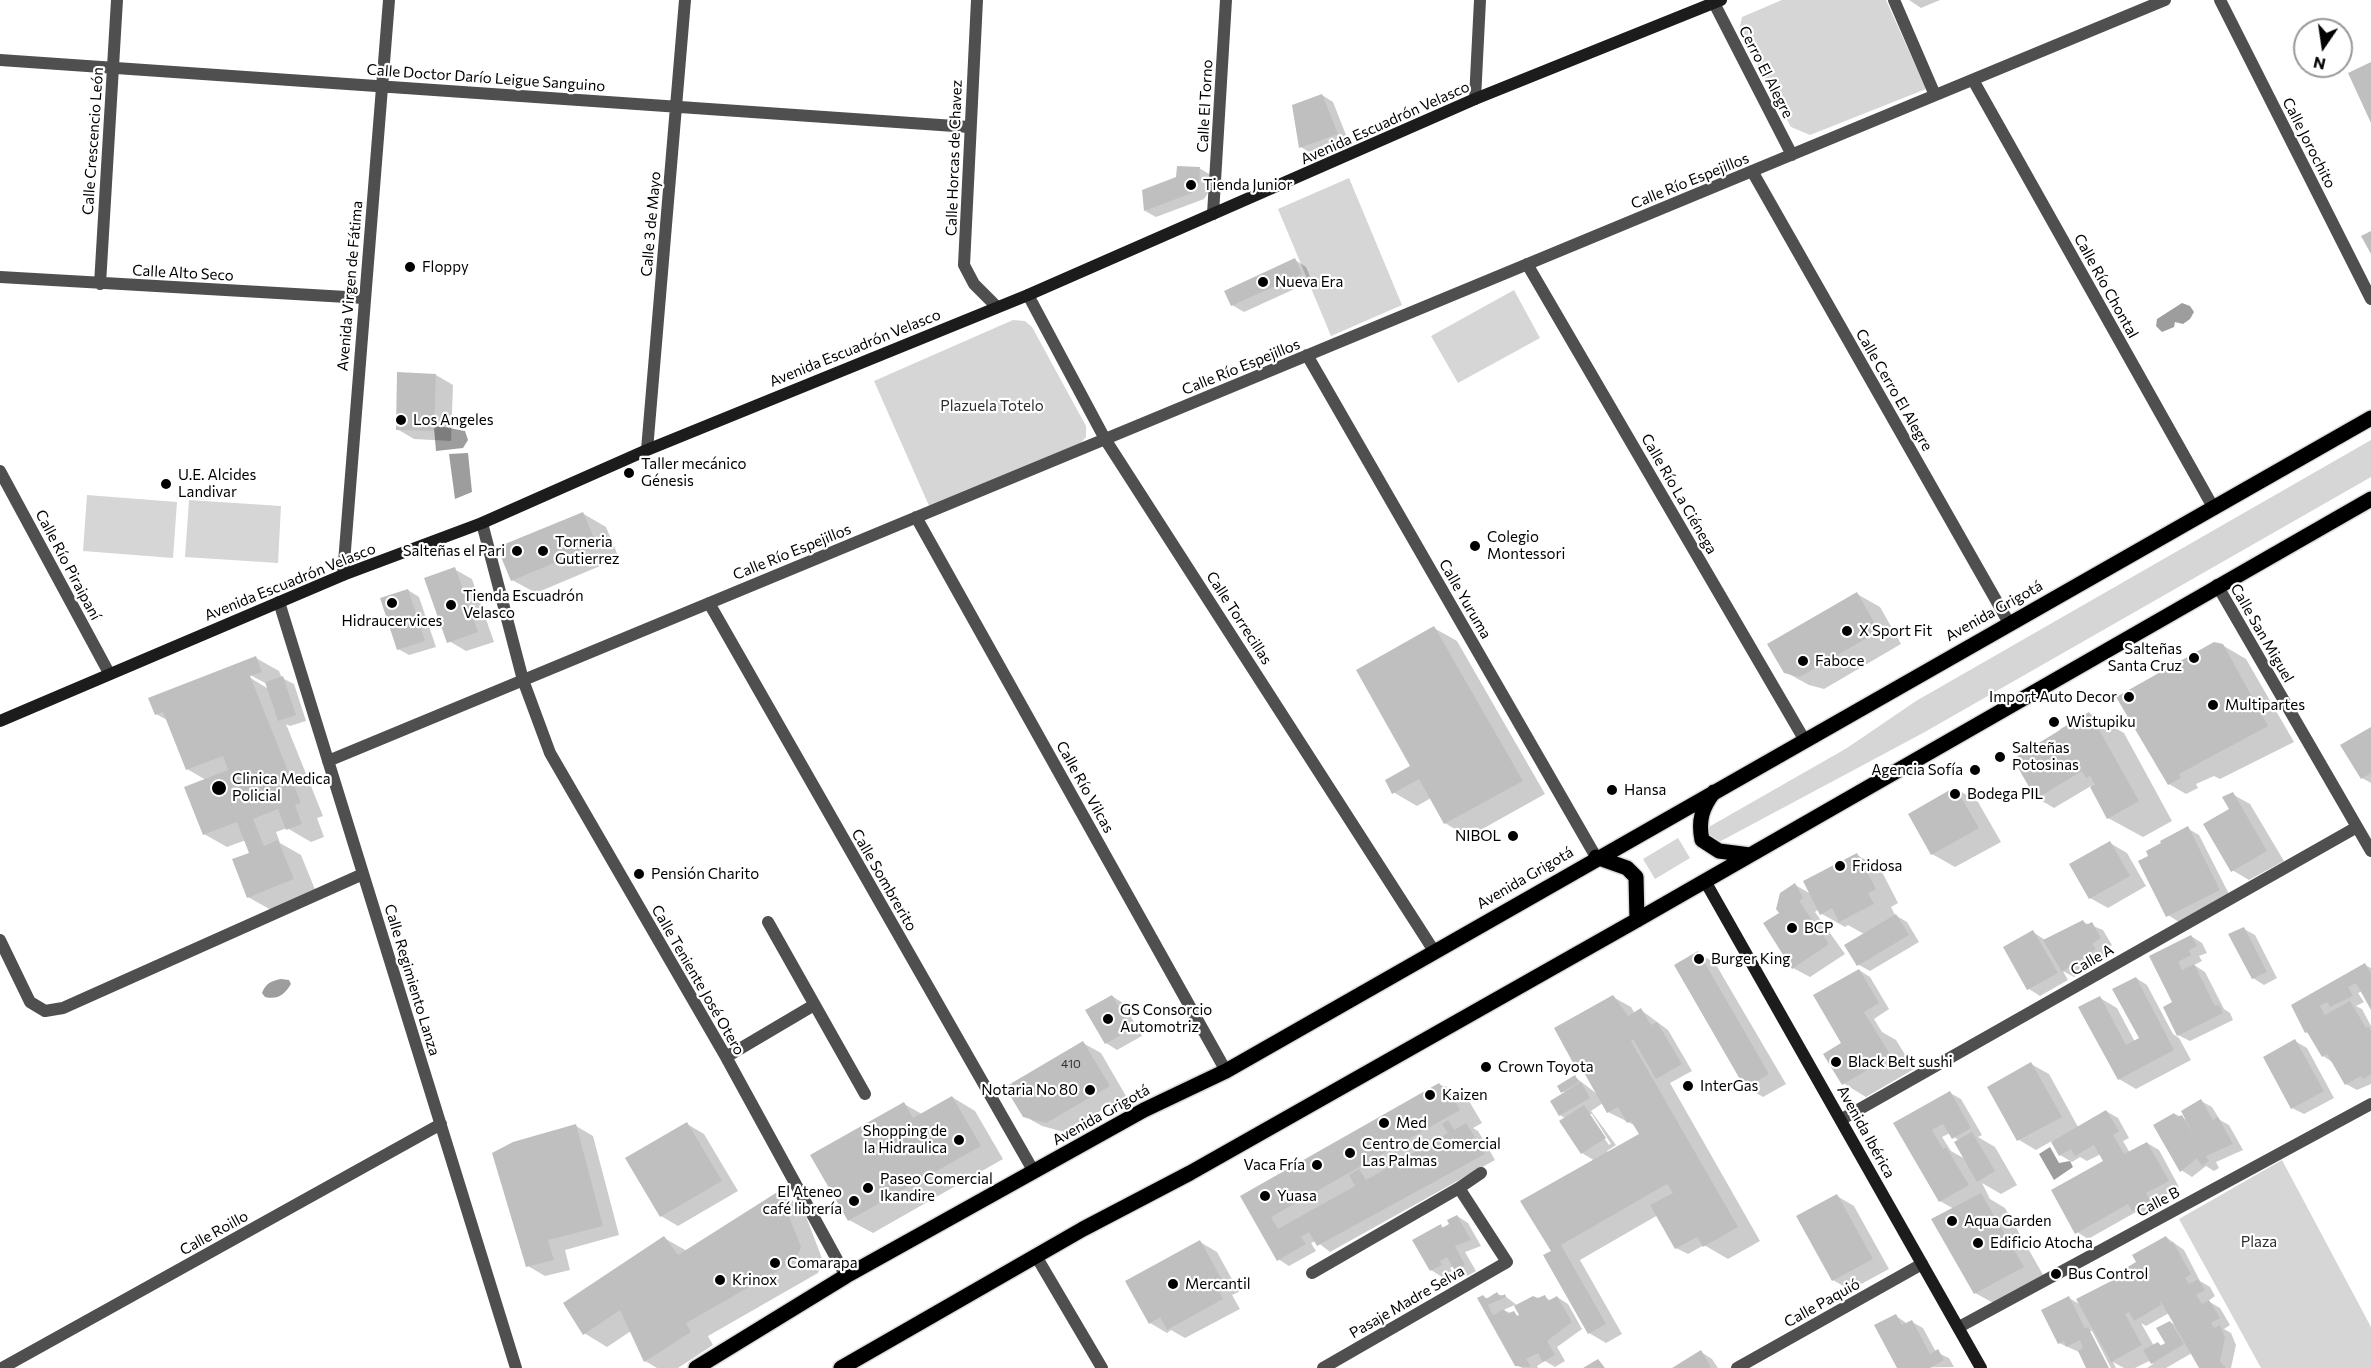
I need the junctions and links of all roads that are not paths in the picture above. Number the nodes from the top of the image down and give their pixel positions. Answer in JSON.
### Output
{"nodes":[{"id":1,"x":117,"y":0,"type":"edge"},
{"id":2,"x":389,"y":0,"type":"edge"},
{"id":3,"x":685,"y":0,"type":"edge"},
{"id":4,"x":977,"y":0,"type":"edge"},
{"id":5,"x":1226,"y":0,"type":"edge"},
{"id":6,"x":1480,"y":0,"type":"edge"},
{"id":7,"x":1894,"y":0,"type":"edge"},
{"id":8,"x":2165,"y":0,"type":"edge"},
{"id":9,"x":2220,"y":0,"type":"edge"},
{"id":10,"x":1717,"y":2,"type":"edge"},
{"id":11,"x":0,"y":60,"type":"edge"},
{"id":12,"x":113,"y":67,"type":"junction"},
{"id":13,"x":1972,"y":80,"type":"junction"},
{"id":14,"x":382,"y":85,"type":"junction"},
{"id":15,"x":1935,"y":96,"type":"junction"},
{"id":16,"x":1475,"y":99,"type":"junction"},
{"id":17,"x":676,"y":108,"type":"junction"},
{"id":18,"x":969,"y":127,"type":"junction"},
{"id":19,"x":1792,"y":154,"type":"junction"},
{"id":20,"x":1752,"y":171,"type":"junction"},
{"id":21,"x":1213,"y":214,"type":"junction"},
{"id":22,"x":1527,"y":264,"type":"junction"},
{"id":23,"x":0,"y":277,"type":"edge"},
{"id":24,"x":100,"y":284,"type":"junction"},
{"id":25,"x":1028,"y":295,"type":"junction"},
{"id":26,"x":364,"y":298,"type":"junction"},
{"id":27,"x":2371,"y":299,"type":"edge"},
{"id":28,"x":996,"y":306,"type":"junction"},
{"id":29,"x":1307,"y":355,"type":"junction"},
{"id":30,"x":2371,"y":418,"type":"edge"},
{"id":31,"x":1105,"y":439,"type":"junction"},
{"id":32,"x":647,"y":450,"type":"junction"},
{"id":33,"x":0,"y":471,"type":"edge"},
{"id":34,"x":2371,"y":499,"type":"edge"},
{"id":35,"x":2213,"y":507,"type":"junction"},
{"id":36,"x":916,"y":517,"type":"junction"},
{"id":37,"x":482,"y":523,"type":"junction"},
{"id":38,"x":343,"y":575,"type":"junction"},
{"id":39,"x":2217,"y":585,"type":"junction"},
{"id":40,"x":279,"y":602,"type":"junction"},
{"id":41,"x":709,"y":603,"type":"junction"},
{"id":42,"x":2009,"y":623,"type":"junction"},
{"id":43,"x":109,"y":673,"type":"junction"},
{"id":44,"x":523,"y":680,"type":"junction"},
{"id":45,"x":0,"y":721,"type":"edge"},
{"id":46,"x":1804,"y":739,"type":"junction"},
{"id":47,"x":328,"y":761,"type":"junction"},
{"id":48,"x":1716,"y":789,"type":"junction"},
{"id":49,"x":2357,"y":827,"type":"junction"},
{"id":50,"x":2371,"y":851,"type":"edge"},
{"id":51,"x":1750,"y":855,"type":"junction"},
{"id":52,"x":1596,"y":858,"type":"junction"},
{"id":53,"x":363,"y":874,"type":"junction"},
{"id":54,"x":1705,"y":881,"type":"junction"},
{"id":55,"x":1637,"y":920,"type":"junction"},
{"id":56,"x":768,"y":922,"type":"dead end"},
{"id":57,"x":0,"y":940,"type":"edge"},
{"id":58,"x":1434,"y":951,"type":"junction"},
{"id":59,"x":814,"y":1005,"type":"junction"},
{"id":60,"x":726,"y":1057,"type":"junction"},
{"id":61,"x":1226,"y":1071,"type":"junction"},
{"id":62,"x":865,"y":1094,"type":"dead end"},
{"id":63,"x":2371,"y":1104,"type":"edge"},
{"id":64,"x":1842,"y":1119,"type":"junction"},
{"id":65,"x":441,"y":1124,"type":"junction"},
{"id":66,"x":1034,"y":1172,"type":"junction"},
{"id":67,"x":1481,"y":1173,"type":"dead end"},
{"id":68,"x":1459,"y":1188,"type":"junction"},
{"id":69,"x":1036,"y":1256,"type":"junction"},
{"id":70,"x":1922,"y":1264,"type":"junction"},
{"id":71,"x":1312,"y":1273,"type":"dead end"},
{"id":72,"x":846,"y":1276,"type":"junction"},
{"id":73,"x":1959,"y":1327,"type":"junction"},
{"id":74,"x":2,"y":1368,"type":"edge"},
{"id":75,"x":516,"y":1368,"type":"edge"},
{"id":76,"x":696,"y":1368,"type":"edge"},
{"id":77,"x":841,"y":1368,"type":"edge"},
{"id":78,"x":1102,"y":1368,"type":"edge"},
{"id":79,"x":1323,"y":1368,"type":"edge"},
{"id":80,"x":1737,"y":1368,"type":"edge"},
{"id":81,"x":1981,"y":1368,"type":"edge"}],
"edges":[{"from":1,"to":12,"type":"street","name":"Calle Crescencio León"},
{"from":2,"to":14,"type":"street","name":"Avenida Virgen de Fátima"},
{"from":3,"to":17,"type":"street","name":"Calle 3 de Mayo"},
{"from":4,"to":18,"type":"street","name":"Calle Horcas de Chavez"},
{"from":5,"to":21,"type":"street","name":"Calle El Torno"},
{"from":6,"to":16,"type":"street"},
{"from":7,"to":15,"type":"street"},
{"from":8,"to":13,"type":"street","name":"Calle Río Espejillos"},
{"from":9,"to":27,"type":"street","name":"Calle Jorochito"},
{"from":10,"to":16,"type":"street","name":"Avenida Escuadrón Velasco"},
{"from":10,"to":19,"type":"street","name":"Cerro El Alegre"},
{"from":11,"to":12,"type":"street","name":"Calle Doctor Darío Leigue Sanguino"},
{"from":12,"to":14,"type":"street","name":"Calle Doctor Darío Leigue Sanguino"},
{"from":12,"to":24,"type":"street","name":"Calle Crescencio León"},
{"from":13,"to":15,"type":"street","name":"Calle Río Espejillos"},
{"from":13,"to":35,"type":"street","name":"Calle Río Chontal"},
{"from":14,"to":17,"type":"street","name":"Calle Doctor Darío Leigue Sanguino"},
{"from":14,"to":26,"type":"street","name":"Avenida Virgen de Fátima"},
{"from":15,"to":19,"type":"street","name":"Calle Río Espejillos"},
{"from":16,"to":21,"type":"street","name":"Avenida Escuadrón Velasco"},
{"from":17,"to":18,"type":"street","name":"Calle Doctor Darío Leigue Sanguino"},
{"from":17,"to":32,"type":"street","name":"Calle 3 de Mayo"},
{"from":18,"to":28,"type":"street","name":"Calle Horcas de Chavez"},
{"from":19,"to":20,"type":"street","name":"Calle Río Espejillos"},
{"from":20,"to":22,"type":"street","name":"Calle Río Espejillos"},
{"from":20,"to":42,"type":"street","name":"Calle Cerro El Alegre"},
{"from":21,"to":25,"type":"street","name":"Avenida Escuadrón Velasco"},
{"from":22,"to":29,"type":"street","name":"Calle Río Espejillos"},
{"from":22,"to":46,"type":"street","name":"Calle Río La Ciénega"},
{"from":23,"to":24,"type":"street","name":"Calle Alto Seco"},
{"from":24,"to":26,"type":"street","name":"Calle Alto Seco"},
{"from":25,"to":28,"type":"street","name":"Avenida Escuadrón Velasco"},
{"from":25,"to":31,"type":"street","name":"Calle Torrecillas"},
{"from":26,"to":38,"type":"street","name":"Avenida Virgen de Fátima"},
{"from":28,"to":32,"type":"street","name":"Avenida Escuadrón Velasco"},
{"from":29,"to":31,"type":"street","name":"Calle Río Espejillos"},
{"from":29,"to":52,"type":"street","name":"Calle Yuruma"},
{"from":30,"to":35,"type":"main road","name":"Avenida Grigotá"},
{"from":31,"to":36,"type":"street","name":"Calle Río Espejillos"},
{"from":31,"to":58,"type":"street","name":"Calle Torrecillas"},
{"from":32,"to":37,"type":"street","name":"Avenida Escuadrón Velasco"},
{"from":33,"to":43,"type":"street","name":"Calle Río Piraipaní"},
{"from":34,"to":39,"type":"main road"},
{"from":35,"to":42,"type":"main road","name":"Avenida Grigotá"},
{"from":36,"to":41,"type":"street","name":"Calle Río Espejillos"},
{"from":36,"to":61,"type":"street","name":"Calle Río Vilcas"},
{"from":37,"to":38,"type":"street","name":"Avenida Escuadrón Velasco"},
{"from":37,"to":44,"type":"street","name":"Calle Teniente José Otero"},
{"from":38,"to":40,"type":"street","name":"Avenida Escuadrón Velasco"},
{"from":39,"to":49,"type":"street","name":"Calle San Miguel"},
{"from":39,"to":51,"type":"main road"},
{"from":40,"to":43,"type":"street","name":"Avenida Escuadrón Velasco"},
{"from":40,"to":47,"type":"street","name":"Calle Regimiento Lanza"},
{"from":41,"to":44,"type":"street","name":"Calle Río Espejillos"},
{"from":41,"to":66,"type":"street","name":"Calle Sombrerito"},
{"from":42,"to":46,"type":"main road","name":"Avenida Grigotá"},
{"from":43,"to":45,"type":"street","name":"Avenida Escuadrón Velasco"},
{"from":44,"to":47,"type":"street","name":"Calle Río Espejillos"},
{"from":44,"to":60,"type":"street","name":"Calle Teniente José Otero"},
{"from":46,"to":48,"type":"main road","name":"Avenida Grigotá"},
{"from":47,"to":53,"type":"street","name":"Calle Regimiento Lanza"},
{"from":48,"to":51,"type":"main road"},
{"from":48,"to":52,"type":"main road","name":"Avenida Grigotá"},
{"from":49,"to":50,"type":"street","name":"Calle San Miguel"},
{"from":49,"to":64,"type":"street","name":"Calle A"},
{"from":51,"to":54,"type":"main road"},
{"from":52,"to":55,"type":"main road"},
{"from":52,"to":58,"type":"main road","name":"Avenida Grigotá"},
{"from":53,"to":57,"type":"street"},
{"from":53,"to":65,"type":"street","name":"Calle Regimiento Lanza"},
{"from":54,"to":55,"type":"main road"},
{"from":54,"to":64,"type":"street","name":"Avenida Ibérica"},
{"from":55,"to":69,"type":"main road"},
{"from":56,"to":59,"type":"street"},
{"from":58,"to":61,"type":"main road","name":"Avenida Grigotá"},
{"from":59,"to":60,"type":"street"},
{"from":59,"to":62,"type":"street"},
{"from":60,"to":72,"type":"street","name":"Calle Teniente José Otero"},
{"from":61,"to":66,"type":"main road","name":"Avenida Grigotá"},
{"from":63,"to":73,"type":"street","name":"Calle B"},
{"from":64,"to":70,"type":"street","name":"Avenida Ibérica"},
{"from":65,"to":74,"type":"street","name":"Calle Roillo"},
{"from":65,"to":75,"type":"street","name":"Calle Regimiento Lanza"},
{"from":66,"to":72,"type":"main road","name":"Avenida Grigotá"},
{"from":67,"to":68,"type":"street"},
{"from":68,"to":71,"type":"street"},
{"from":68,"to":79,"type":"street","name":"Pasaje Madre Selva"},
{"from":69,"to":77,"type":"main road"},
{"from":69,"to":78,"type":"street"},
{"from":70,"to":73,"type":"street","name":"Avenida Ibérica"},
{"from":70,"to":80,"type":"street","name":"Calle Paquió"},
{"from":72,"to":76,"type":"main road","name":"Avenida Grigotá"},
{"from":73,"to":81,"type":"street","name":"Avenida Ibérica"}]}
